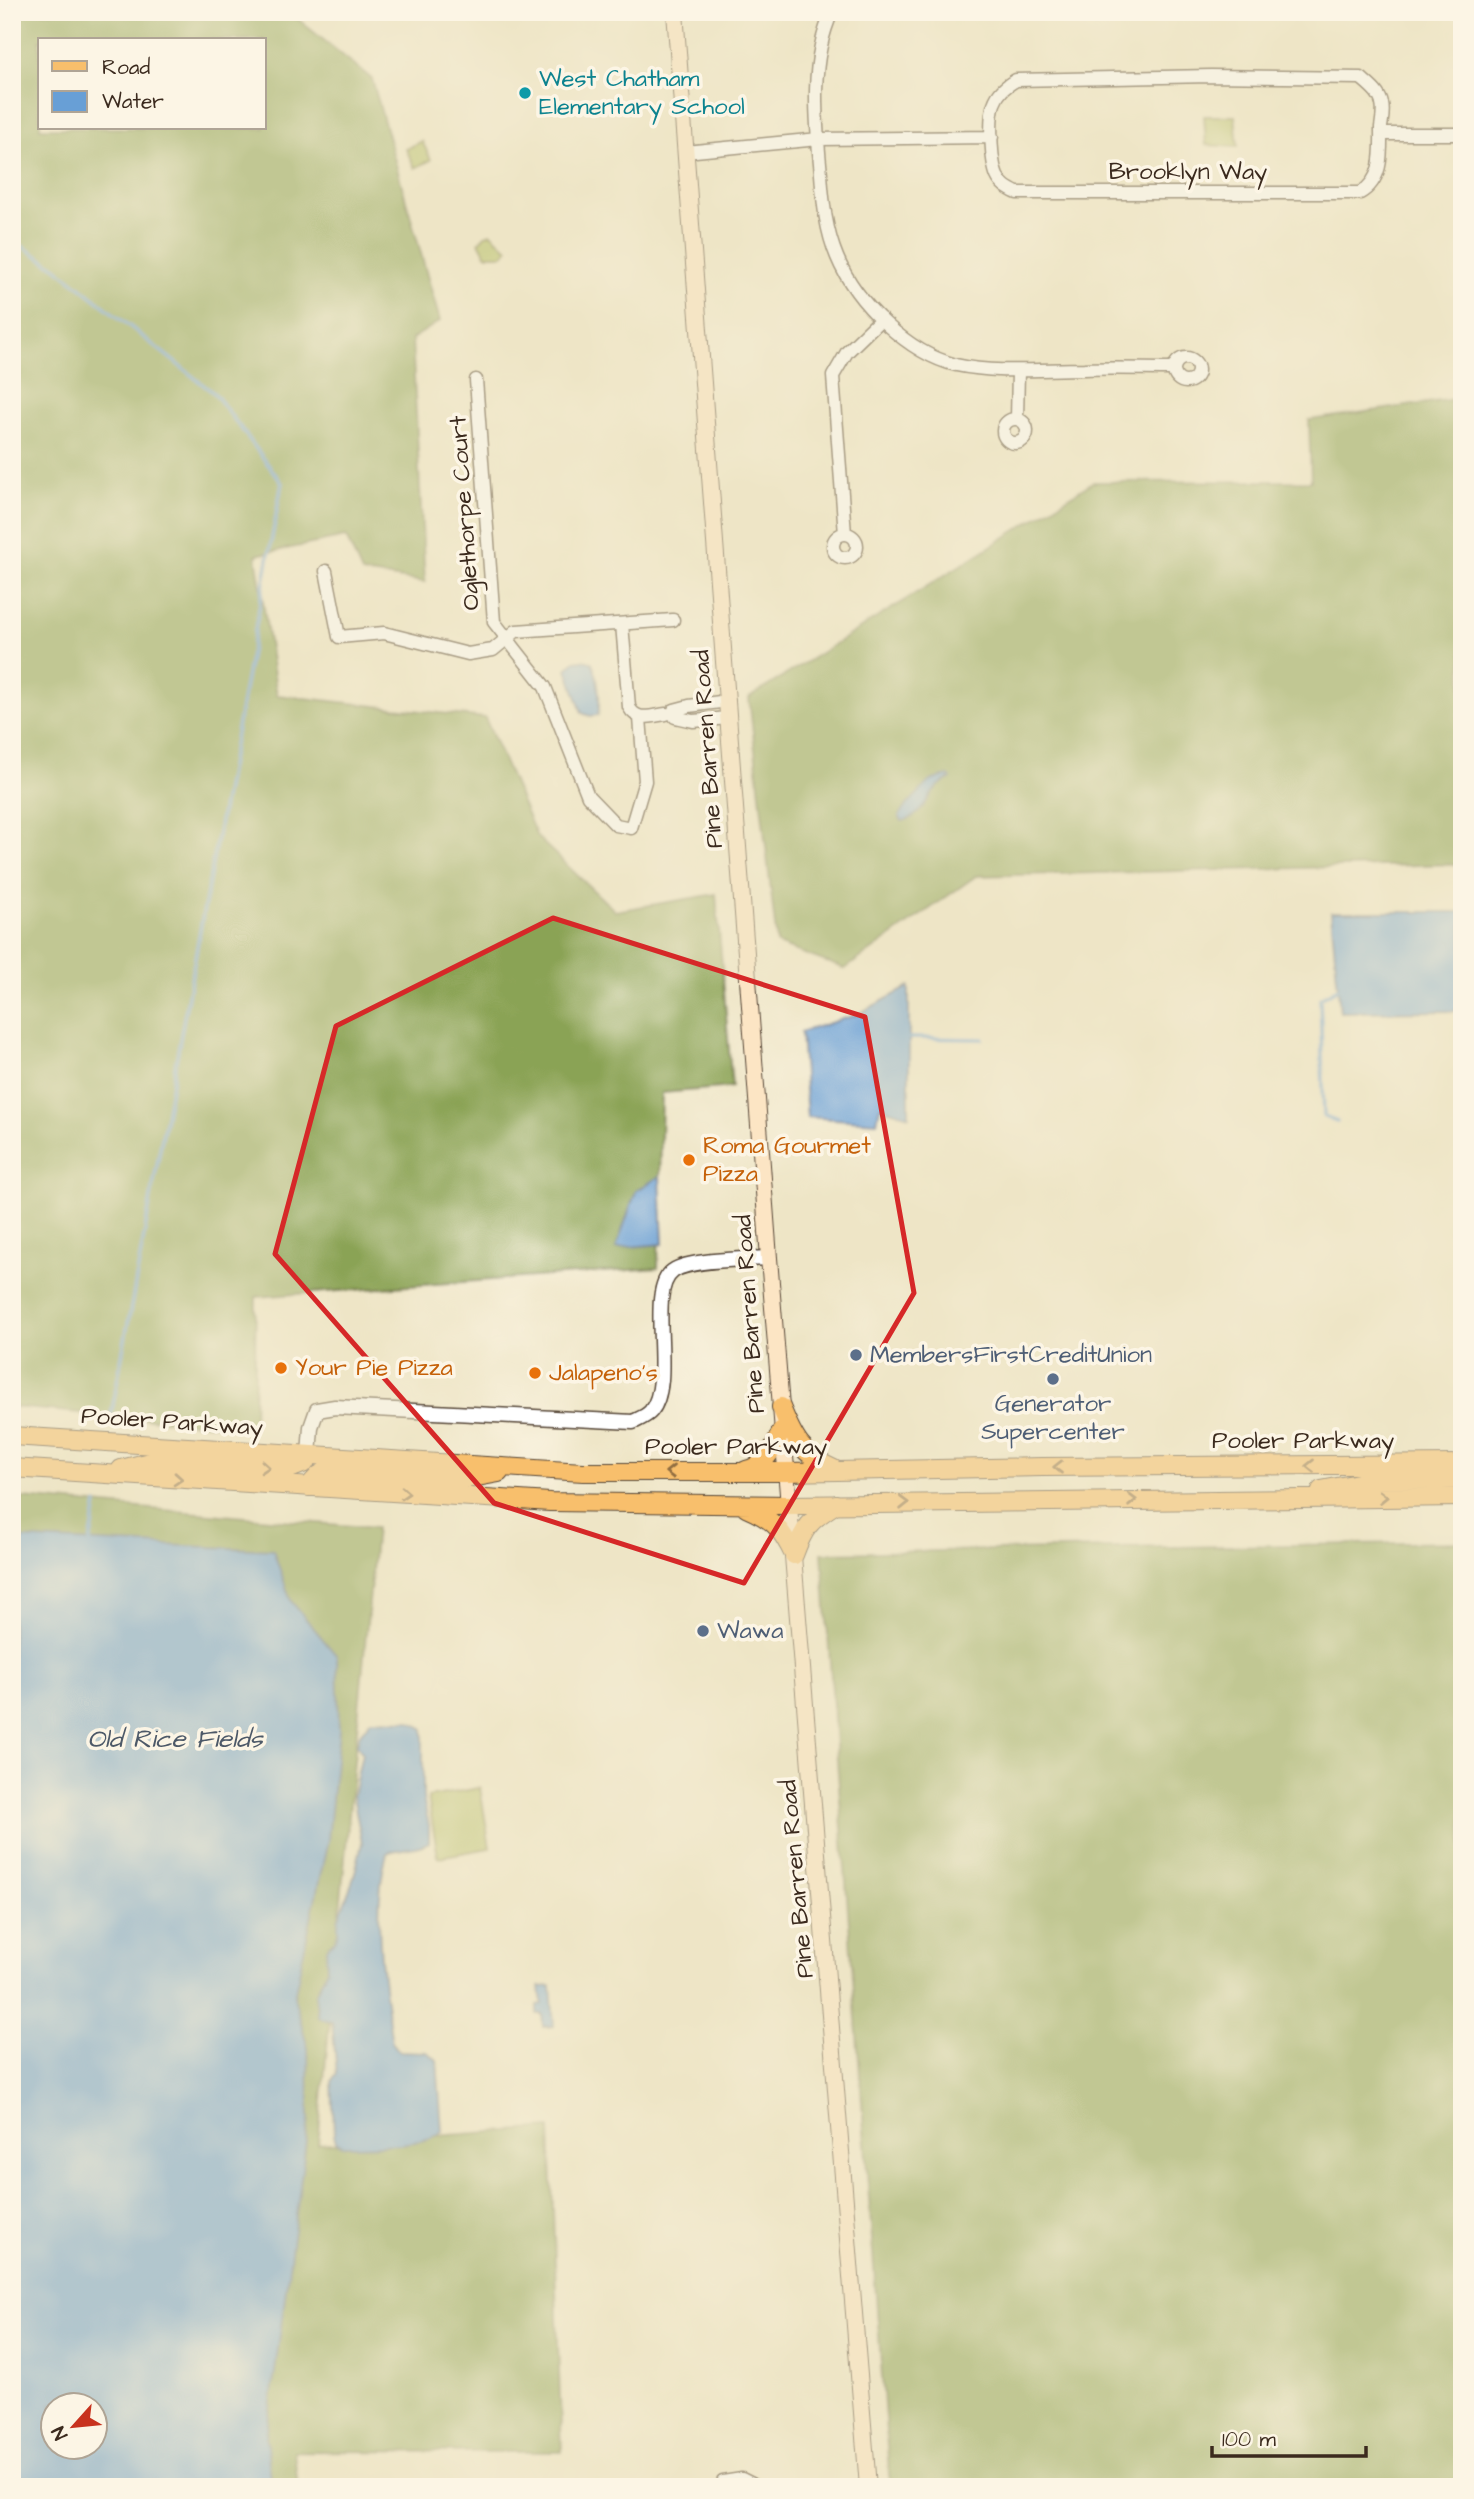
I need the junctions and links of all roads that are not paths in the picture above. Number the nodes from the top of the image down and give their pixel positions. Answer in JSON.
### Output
{"nodes":[{"id":1,"x":675,"y":12,"type":"edge"},
{"id":2,"x":832,"y":12,"type":"edge"},
{"id":3,"x":1381,"y":134,"type":"junction"},
{"id":4,"x":1462,"y":134,"type":"edge"},
{"id":5,"x":992,"y":136,"type":"junction"},
{"id":6,"x":818,"y":139,"type":"junction"},
{"id":7,"x":685,"y":152,"type":"junction"},
{"id":8,"x":881,"y":318,"type":"junction"},
{"id":9,"x":1174,"y":369,"type":"dead end"},
{"id":10,"x":1018,"y":371,"type":"junction"},
{"id":11,"x":476,"y":380,"type":"dead end"},
{"id":12,"x":1017,"y":419,"type":"dead end"},
{"id":13,"x":845,"y":534,"type":"dead end"},
{"id":14,"x":326,"y":571,"type":"dead end"},
{"id":15,"x":673,"y":620,"type":"dead end"},
{"id":16,"x":622,"y":624,"type":"junction"},
{"id":17,"x":506,"y":639,"type":"junction"},
{"id":18,"x":728,"y":701,"type":"junction"},
{"id":19,"x":671,"y":714,"type":"junction"},
{"id":20,"x":640,"y":718,"type":"junction"},
{"id":21,"x":729,"y":718,"type":"junction"},
{"id":22,"x":769,"y":1258,"type":"junction"},
{"id":23,"x":780,"y":1407,"type":"junction"},
{"id":24,"x":782,"y":1430,"type":"junction"},
{"id":25,"x":12,"y":1436,"type":"edge"},
{"id":26,"x":68,"y":1439,"type":"junction"},
{"id":27,"x":12,"y":1447,"type":"edge"},
{"id":28,"x":1462,"y":1454,"type":"edge"},
{"id":29,"x":309,"y":1455,"type":"junction"},
{"id":30,"x":1436,"y":1464,"type":"junction"},
{"id":31,"x":1462,"y":1464,"type":"edge"},
{"id":32,"x":12,"y":1468,"type":"edge"},
{"id":33,"x":523,"y":1468,"type":"junction"},
{"id":34,"x":841,"y":1471,"type":"junction"},
{"id":35,"x":738,"y":1472,"type":"junction"},
{"id":36,"x":786,"y":1472,"type":"junction"},
{"id":37,"x":101,"y":1474,"type":"junction"},
{"id":38,"x":1462,"y":1479,"type":"edge"},
{"id":39,"x":308,"y":1487,"type":"junction"},
{"id":40,"x":1462,"y":1497,"type":"edge"},
{"id":41,"x":1276,"y":1498,"type":"junction"},
{"id":42,"x":836,"y":1504,"type":"junction"},
{"id":43,"x":738,"y":1505,"type":"junction"},
{"id":44,"x":790,"y":1505,"type":"junction"},
{"id":45,"x":794,"y":1555,"type":"junction"},
{"id":46,"x":721,"y":2487,"type":"edge"},
{"id":47,"x":752,"y":2487,"type":"edge"},
{"id":48,"x":868,"y":2487,"type":"edge"}],
"edges":[{"from":1,"to":7,"type":"main road","name":"Pine Barren Road"},
{"from":2,"to":6,"type":"street"},
{"from":3,"to":4,"type":"street"},
{"from":3,"to":5,"type":"street","name":"Brooklyn Way"},
{"from":3,"to":5,"type":"street","name":"Brooklyn Way"},
{"from":5,"to":6,"type":"street"},
{"from":6,"to":7,"type":"street"},
{"from":6,"to":8,"type":"street"},
{"from":7,"to":18,"type":"main road","name":"Pine Barren Road"},
{"from":8,"to":10,"type":"street"},
{"from":8,"to":13,"type":"street"},
{"from":9,"to":10,"type":"street"},
{"from":10,"to":12,"type":"street"},
{"from":11,"to":17,"type":"street","name":"Oglethorpe Court"},
{"from":14,"to":17,"type":"street"},
{"from":15,"to":16,"type":"street"},
{"from":16,"to":17,"type":"street"},
{"from":16,"to":20,"type":"street"},
{"from":17,"to":20,"type":"street","name":"Oglethorpe Court"},
{"from":18,"to":19,"type":"street"},
{"from":18,"to":21,"type":"main road","name":"Pine Barren Road"},
{"from":19,"to":20,"type":"street"},
{"from":19,"to":21,"type":"street"},
{"from":21,"to":22,"type":"main road","name":"Pine Barren Road"},
{"from":22,"to":23,"type":"main road","name":"Pine Barren Road"},
{"from":22,"to":29,"type":"street"},
{"from":23,"to":24,"type":"main road","name":"Pine Barren Road"},
{"from":23,"to":34,"type":"main road"},
{"from":24,"to":35,"type":"main road"},
{"from":24,"to":36,"type":"main road","name":"Pine Barren Road"},
{"from":25,"to":26,"type":"main road","name":"Pooler Parkway"},
{"from":26,"to":27,"type":"main road"},
{"from":26,"to":29,"type":"main road","name":"Pooler Parkway"},
{"from":28,"to":30,"type":"main road"},
{"from":29,"to":33,"type":"main road","name":"Pooler Parkway"},
{"from":37,"to":29,"type":"main road","one_way":true},
{"from":30,"to":31,"type":"main road","name":"Pooler Parkway"},
{"from":30,"to":34,"type":"main road","name":"Pooler Parkway","one_way":true},
{"from":32,"to":37,"type":"main road"},
{"from":35,"to":33,"type":"main road","name":"Pooler Parkway","one_way":true},
{"from":33,"to":39,"type":"main road"},
{"from":34,"to":36,"type":"main road","name":"Pooler Parkway"},
{"from":35,"to":36,"type":"main road","name":"Pooler Parkway"},
{"from":36,"to":44,"type":"main road","name":"Pine Barren Road"},
{"from":37,"to":39,"type":"main road","one_way":true},
{"from":38,"to":41,"type":"main road"},
{"from":39,"to":43,"type":"main road","one_way":true},
{"from":41,"to":40,"type":"main road","one_way":true},
{"from":42,"to":41,"type":"main road","one_way":true},
{"from":42,"to":44,"type":"main road"},
{"from":42,"to":45,"type":"main road"},
{"from":43,"to":44,"type":"main road"},
{"from":43,"to":45,"type":"main road"},
{"from":44,"to":45,"type":"main road","name":"Pine Barren Road"},
{"from":45,"to":48,"type":"main road","name":"Pine Barren Road"},
{"from":46,"to":47,"type":"street"}]}
